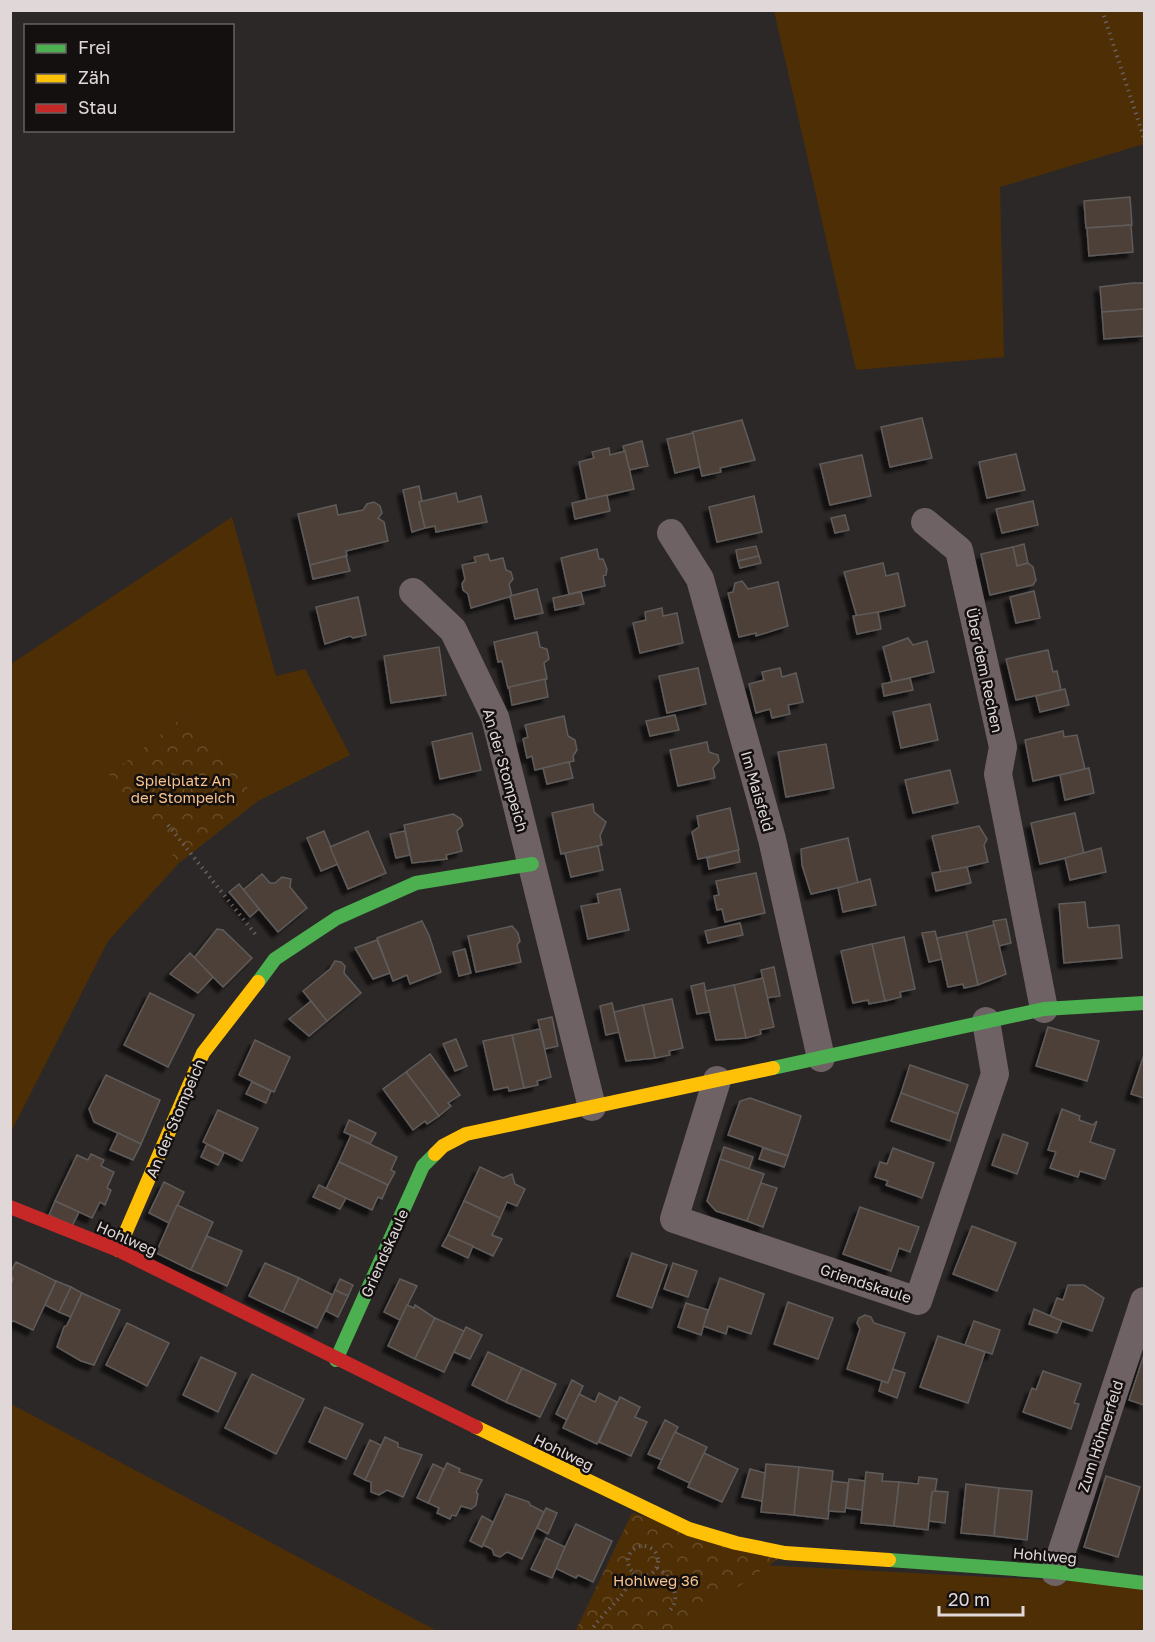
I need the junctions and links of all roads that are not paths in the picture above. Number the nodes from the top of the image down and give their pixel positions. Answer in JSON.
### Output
{"nodes":[{"id":1,"x":925,"y":522,"type":"dead end"},
{"id":2,"x":671,"y":533,"type":"dead end"},
{"id":3,"x":413,"y":592,"type":"dead end"},
{"id":4,"x":532,"y":864,"type":"junction"},
{"id":5,"x":1144,"y":1003,"type":"edge"},
{"id":6,"x":1044,"y":1009,"type":"junction"},
{"id":7,"x":986,"y":1022,"type":"junction"},
{"id":8,"x":821,"y":1058,"type":"junction"},
{"id":9,"x":717,"y":1080,"type":"junction"},
{"id":10,"x":592,"y":1107,"type":"junction"},
{"id":11,"x":10,"y":1207,"type":"edge"},
{"id":12,"x":118,"y":1250,"type":"junction"},
{"id":13,"x":1144,"y":1301,"type":"edge"},
{"id":14,"x":336,"y":1360,"type":"junction"},
{"id":15,"x":1055,"y":1572,"type":"junction"},
{"id":16,"x":1144,"y":1583,"type":"edge"}],
"edges":[{"from":1,"to":6,"type":"street","name":"Über dem Rechen"},
{"from":2,"to":8,"type":"street","name":"Im Maisfeld"},
{"from":3,"to":4,"type":"street","name":"An der Stompeich"},
{"from":4,"to":10,"type":"street","name":"An der Stompeich"},
{"from":4,"to":12,"type":"street","name":"An der Stompeich"},
{"from":5,"to":6,"type":"street","name":"Griendskaule"},
{"from":6,"to":7,"type":"street","name":"Griendskaule"},
{"from":7,"to":8,"type":"street","name":"Griendskaule"},
{"from":7,"to":9,"type":"street","name":"Griendskaule"},
{"from":8,"to":9,"type":"street","name":"Griendskaule"},
{"from":9,"to":10,"type":"street","name":"Griendskaule"},
{"from":10,"to":14,"type":"street","name":"Griendskaule"},
{"from":11,"to":12,"type":"street","name":"Hohlweg"},
{"from":12,"to":14,"type":"street","name":"Hohlweg"},
{"from":13,"to":15,"type":"street","name":"Zum Höhnerfeld"},
{"from":14,"to":15,"type":"street","name":"Hohlweg"},
{"from":15,"to":16,"type":"street","name":"Hohlweg"}]}
